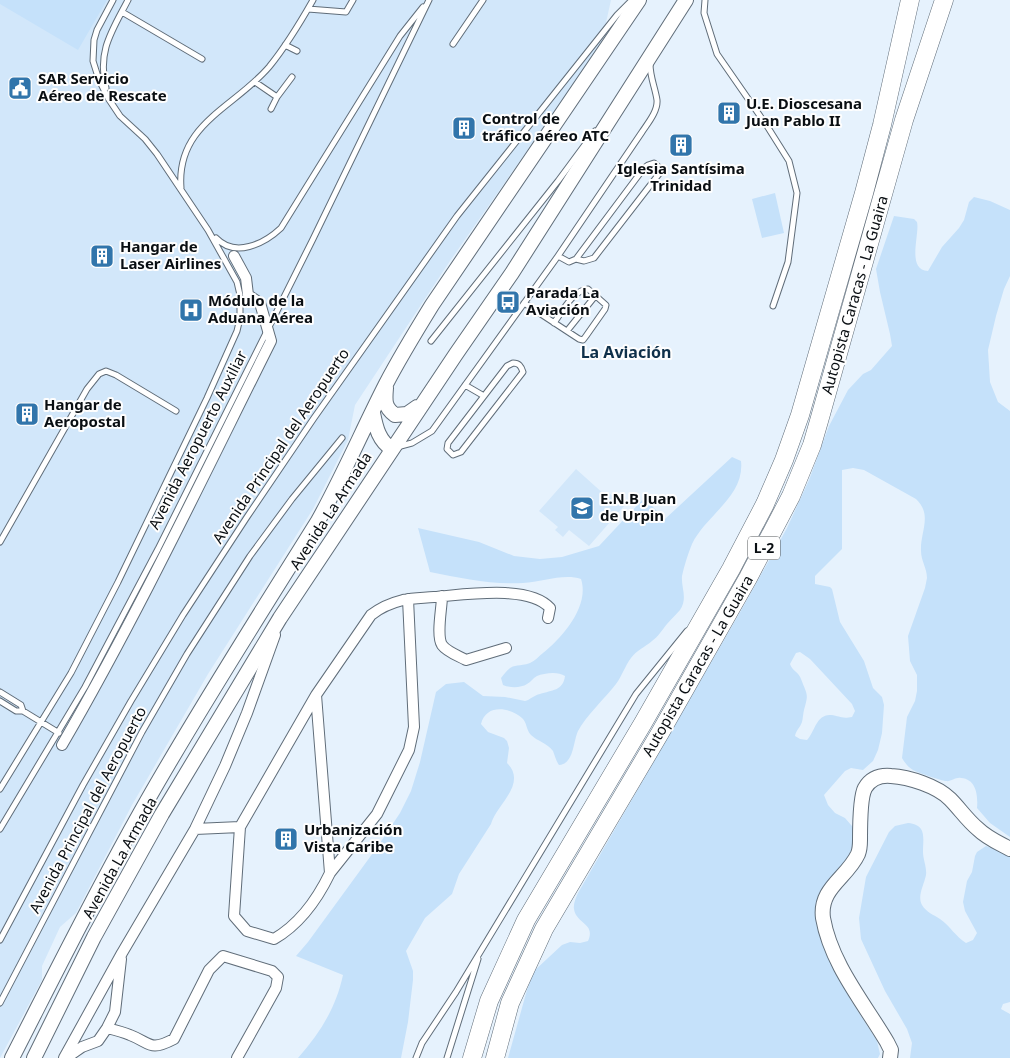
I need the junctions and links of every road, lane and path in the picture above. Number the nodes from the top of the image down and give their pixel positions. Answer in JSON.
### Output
{"nodes":[{"id":1,"x":113,"y":0,"type":"edge"},
{"id":2,"x":128,"y":0,"type":"edge"},
{"id":3,"x":314,"y":0,"type":"edge"},
{"id":4,"x":353,"y":0,"type":"edge"},
{"id":5,"x":428,"y":0,"type":"edge"},
{"id":6,"x":483,"y":0,"type":"edge"},
{"id":7,"x":632,"y":0,"type":"edge"},
{"id":8,"x":639,"y":0,"type":"edge"},
{"id":9,"x":686,"y":0,"type":"edge"},
{"id":10,"x":705,"y":0,"type":"edge"},
{"id":11,"x":910,"y":0,"type":"edge"},
{"id":12,"x":944,"y":0,"type":"edge"},
{"id":13,"x":308,"y":10,"type":"junction"},
{"id":14,"x":122,"y":12,"type":"junction"},
{"id":15,"x":453,"y":44,"type":"dead end"},
{"id":16,"x":285,"y":45,"type":"junction"},
{"id":17,"x":296,"y":51,"type":"dead end"},
{"id":18,"x":650,"y":56,"type":"junction"},
{"id":19,"x":202,"y":59,"type":"dead end"},
{"id":20,"x":292,"y":77,"type":"dead end"},
{"id":21,"x":255,"y":82,"type":"junction"},
{"id":22,"x":277,"y":97,"type":"junction"},
{"id":23,"x":108,"y":98,"type":"junction"},
{"id":24,"x":271,"y":109,"type":"dead end"},
{"id":25,"x":182,"y":190,"type":"junction"},
{"id":26,"x":208,"y":230,"type":"junction"},
{"id":27,"x":234,"y":256,"type":"dead end"},
{"id":28,"x":558,"y":256,"type":"junction"},
{"id":29,"x":576,"y":259,"type":"junction"},
{"id":30,"x":596,"y":295,"type":"junction"},
{"id":31,"x":524,"y":303,"type":"junction"},
{"id":32,"x":773,"y":306,"type":"dead end"},
{"id":33,"x":554,"y":323,"type":"junction"},
{"id":34,"x":268,"y":331,"type":"junction"},
{"id":35,"x":567,"y":331,"type":"junction"},
{"id":36,"x":431,"y":341,"type":"dead end"},
{"id":37,"x":386,"y":384,"type":"junction"},
{"id":38,"x":465,"y":385,"type":"junction"},
{"id":39,"x":484,"y":396,"type":"junction"},
{"id":40,"x":424,"y":402,"type":"junction"},
{"id":41,"x":176,"y":411,"type":"dead end"},
{"id":42,"x":373,"y":413,"type":"junction"},
{"id":43,"x":342,"y":438,"type":"dead end"},
{"id":44,"x":392,"y":448,"type":"junction"},
{"id":45,"x":0,"y":542,"type":"edge"},
{"id":46,"x":719,"y":589,"type":"junction"},
{"id":47,"x":442,"y":596,"type":"junction"},
{"id":48,"x":408,"y":599,"type":"junction"},
{"id":49,"x":280,"y":618,"type":"junction"},
{"id":50,"x":548,"y":618,"type":"dead end"},
{"id":51,"x":696,"y":619,"type":"dead end"},
{"id":52,"x":690,"y":626,"type":"dead end"},
{"id":53,"x":506,"y":648,"type":"dead end"},
{"id":54,"x":0,"y":692,"type":"edge"},
{"id":55,"x":316,"y":695,"type":"junction"},
{"id":56,"x":0,"y":702,"type":"edge"},
{"id":57,"x":23,"y":711,"type":"junction"},
{"id":58,"x":41,"y":722,"type":"junction"},
{"id":59,"x":59,"y":733,"type":"junction"},
{"id":60,"x":62,"y":745,"type":"dead end"},
{"id":61,"x":0,"y":789,"type":"edge"},
{"id":62,"x":240,"y":827,"type":"junction"},
{"id":63,"x":0,"y":829,"type":"edge"},
{"id":64,"x":195,"y":829,"type":"junction"},
{"id":65,"x":1010,"y":849,"type":"edge"},
{"id":66,"x":330,"y":873,"type":"junction"},
{"id":67,"x":0,"y":940,"type":"edge"},
{"id":68,"x":480,"y":952,"type":"junction"},
{"id":69,"x":122,"y":953,"type":"junction"},
{"id":70,"x":0,"y":1003,"type":"edge"},
{"id":71,"x":107,"y":1028,"type":"junction"},
{"id":72,"x":12,"y":1058,"type":"edge"},
{"id":73,"x":34,"y":1058,"type":"edge"},
{"id":74,"x":65,"y":1058,"type":"edge"},
{"id":75,"x":237,"y":1058,"type":"edge"},
{"id":76,"x":416,"y":1058,"type":"edge"},
{"id":77,"x":447,"y":1058,"type":"edge"},
{"id":78,"x":472,"y":1058,"type":"edge"},
{"id":79,"x":495,"y":1058,"type":"edge"},
{"id":80,"x":890,"y":1058,"type":"edge"}],
"edges":[{"from":1,"to":23,"type":"lane"},
{"from":2,"to":14,"type":"lane"},
{"from":3,"to":13,"type":"lane"},
{"from":4,"to":13,"type":"lane"},
{"from":5,"to":26,"type":"lane"},
{"from":5,"to":34,"type":"lane","name":"Avenida Aeropuerto Auxiliar"},
{"from":6,"to":15,"type":"lane"},
{"from":7,"to":67,"type":"lane","name":"Avenida Principal del Aeropuerto"},
{"from":8,"to":37,"type":"main road","name":"Avenida La Armada"},
{"from":9,"to":18,"type":"main road","name":"Avenida La Armada"},
{"from":10,"to":32,"type":"lane"},
{"from":11,"to":46,"type":"highway","name":"Autopista Caracas - La Guaira","number":"L-2"},
{"from":12,"to":79,"type":"highway","name":"Autopista Caracas - La Guaira","number":"L-2"},
{"from":13,"to":16,"type":"lane"},
{"from":14,"to":19,"type":"lane"},
{"from":14,"to":23,"type":"lane"},
{"from":16,"to":17,"type":"lane"},
{"from":16,"to":21,"type":"lane"},
{"from":18,"to":28,"type":"lane"},
{"from":18,"to":36,"type":"lane"},
{"from":18,"to":40,"type":"main road","name":"Avenida La Armada"},
{"from":20,"to":22,"type":"lane"},
{"from":21,"to":22,"type":"lane"},
{"from":21,"to":25,"type":"lane"},
{"from":22,"to":24,"type":"lane"},
{"from":23,"to":25,"type":"lane","name":"Avenida Aeropuerto Auxiliar"},
{"from":25,"to":26,"type":"lane","name":"Avenida Aeropuerto Auxiliar"},
{"from":26,"to":58,"type":"lane","name":"Avenida Aeropuerto Auxiliar"},
{"from":27,"to":34,"type":"street"},
{"from":28,"to":29,"type":"lane"},
{"from":28,"to":31,"type":"lane"},
{"from":29,"to":29,"type":"lane"},
{"from":30,"to":33,"type":"lane"},
{"from":30,"to":35,"type":"lane"},
{"from":30,"to":35,"type":"lane"},
{"from":31,"to":33,"type":"lane"},
{"from":31,"to":38,"type":"lane"},
{"from":33,"to":35,"type":"lane"},
{"from":34,"to":59,"type":"lane","name":"Avenida Aeropuerto Auxiliar"},
{"from":34,"to":60,"type":"street"},
{"from":37,"to":40,"type":"main road"},
{"from":37,"to":42,"type":"main road","name":"Avenida La Armada"},
{"from":38,"to":39,"type":"lane"},
{"from":38,"to":44,"type":"lane"},
{"from":39,"to":39,"type":"lane"},
{"from":40,"to":44,"type":"main road","name":"Avenida La Armada"},
{"from":41,"to":45,"type":"lane"},
{"from":42,"to":44,"type":"main road"},
{"from":42,"to":72,"type":"main road","name":"Avenida La Armada"},
{"from":43,"to":70,"type":"lane","name":"Avenida Principal del Aeropuerto"},
{"from":44,"to":49,"type":"main road","name":"Avenida La Armada"},
{"from":46,"to":51,"type":"lane"},
{"from":46,"to":78,"type":"highway","name":"Autopista Caracas - La Guaira","number":"L-2"},
{"from":47,"to":48,"type":"street"},
{"from":47,"to":50,"type":"street"},
{"from":47,"to":53,"type":"street"},
{"from":48,"to":55,"type":"street"},
{"from":48,"to":66,"type":"street"},
{"from":49,"to":64,"type":"street"},
{"from":49,"to":73,"type":"main road","name":"Avenida La Armada"},
{"from":52,"to":68,"type":"lane"},
{"from":54,"to":57,"type":"lane"},
{"from":55,"to":62,"type":"street"},
{"from":55,"to":66,"type":"street"},
{"from":56,"to":57,"type":"lane"},
{"from":57,"to":58,"type":"lane"},
{"from":58,"to":59,"type":"lane"},
{"from":58,"to":61,"type":"lane","name":"Avenida Aeropuerto Auxiliar"},
{"from":59,"to":63,"type":"lane","name":"Avenida Aeropuerto Auxiliar"},
{"from":62,"to":64,"type":"street"},
{"from":62,"to":66,"type":"street"},
{"from":64,"to":69,"type":"street"},
{"from":65,"to":80,"type":"main road"},
{"from":68,"to":76,"type":"lane"},
{"from":68,"to":77,"type":"lane"},
{"from":69,"to":71,"type":"street"},
{"from":69,"to":74,"type":"street"},
{"from":71,"to":74,"type":"street"},
{"from":71,"to":75,"type":"street"}]}
